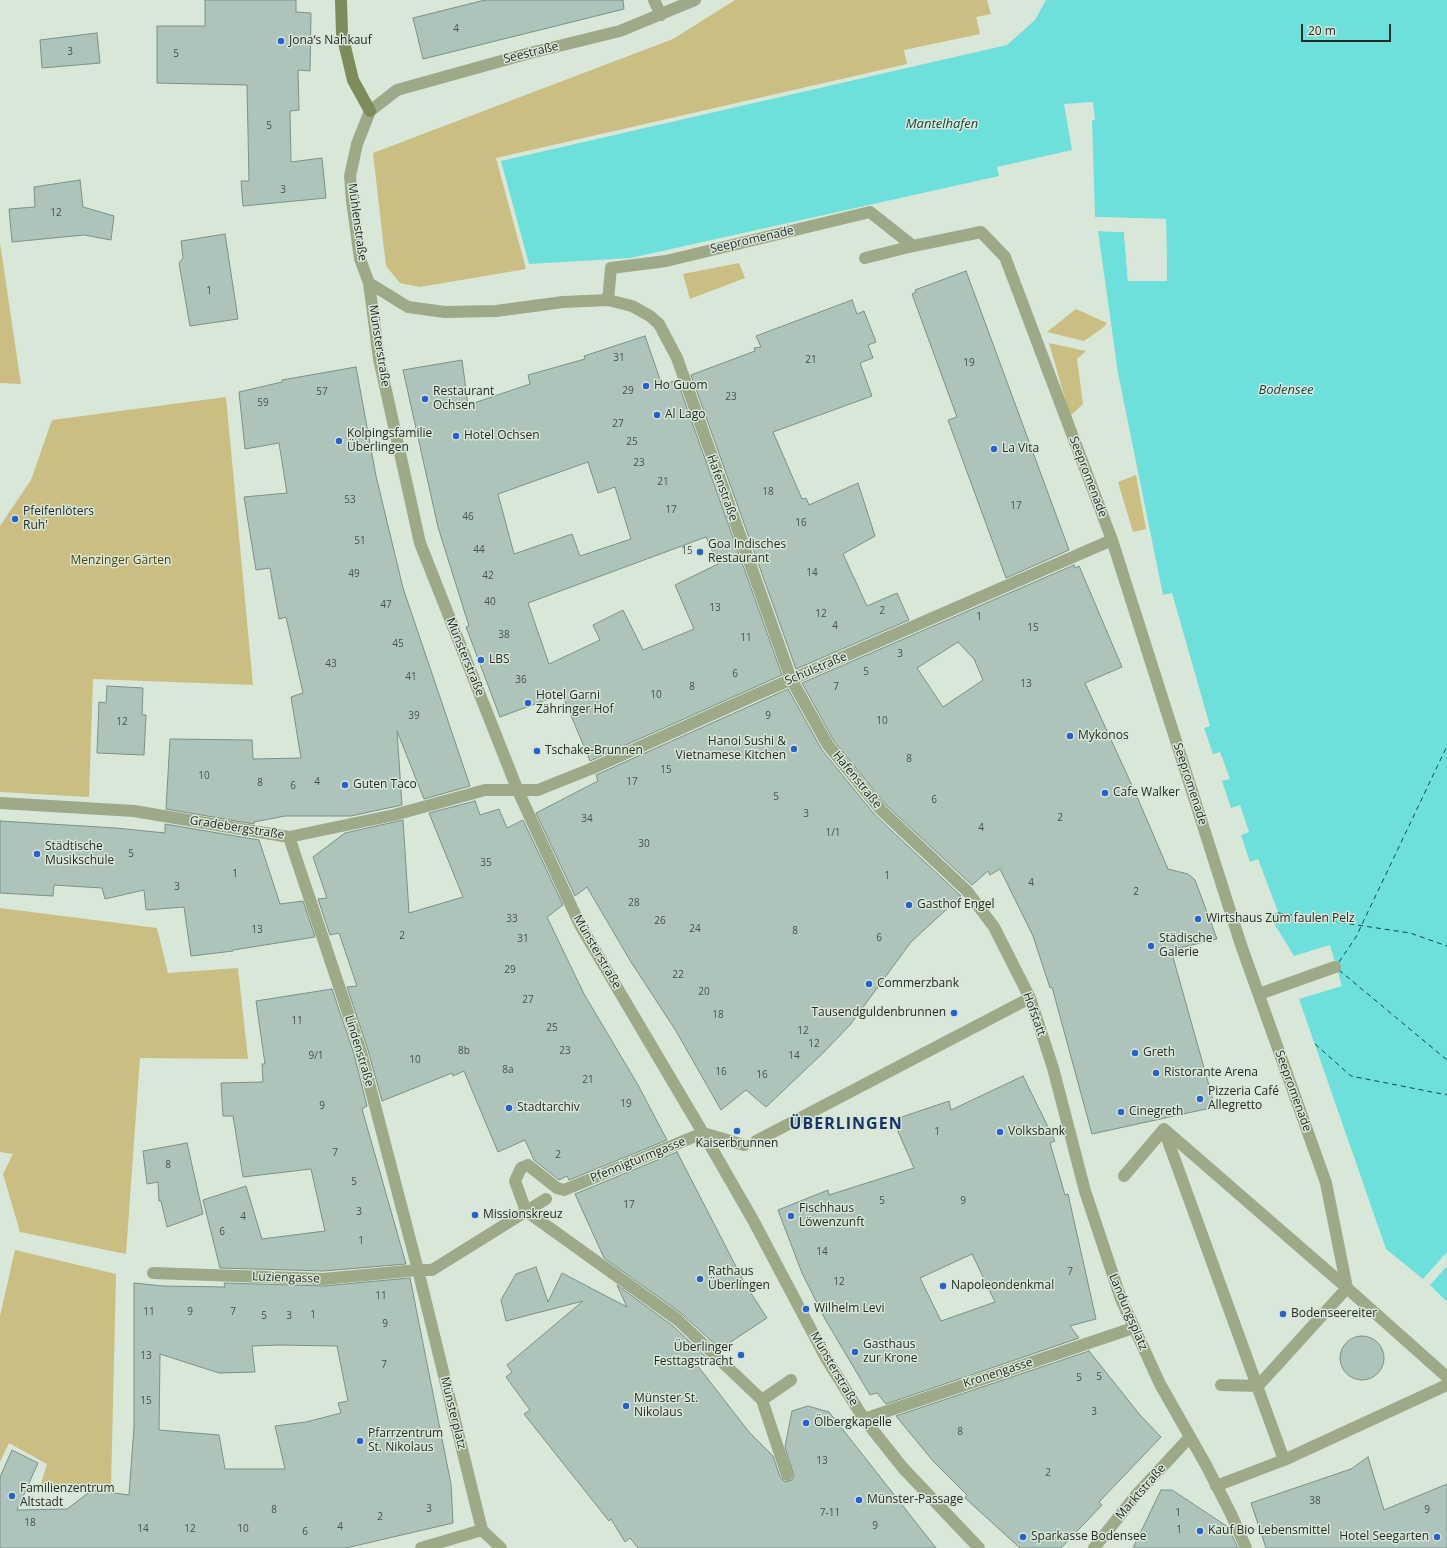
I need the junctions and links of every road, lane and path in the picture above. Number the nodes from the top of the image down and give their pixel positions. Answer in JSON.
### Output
{"nodes":[{"id":1,"x":341,"y":0,"type":"edge"},
{"id":2,"x":654,"y":0,"type":"edge"},
{"id":3,"x":695,"y":0,"type":"edge"},
{"id":4,"x":661,"y":15,"type":"junction"},
{"id":5,"x":370,"y":111,"type":"junction"},
{"id":6,"x":913,"y":246,"type":"junction"},
{"id":7,"x":865,"y":258,"type":"dead end"},
{"id":8,"x":369,"y":283,"type":"junction"},
{"id":9,"x":608,"y":300,"type":"junction"},
{"id":10,"x":1112,"y":540,"type":"junction"},
{"id":11,"x":791,"y":679,"type":"junction"},
{"id":12,"x":518,"y":791,"type":"junction"},
{"id":13,"x":0,"y":803,"type":"edge"},
{"id":14,"x":289,"y":837,"type":"junction"},
{"id":15,"x":967,"y":891,"type":"joint"},
{"id":16,"x":1335,"y":967,"type":"dead end"},
{"id":17,"x":1259,"y":994,"type":"junction"},
{"id":18,"x":1030,"y":998,"type":"junction"},
{"id":19,"x":1164,"y":1129,"type":"junction"},
{"id":20,"x":703,"y":1133,"type":"junction"},
{"id":21,"x":756,"y":1141,"type":"dead end"},
{"id":22,"x":744,"y":1145,"type":"dead end"},
{"id":23,"x":1073,"y":1149,"type":"joint"},
{"id":24,"x":1124,"y":1176,"type":"dead end"},
{"id":25,"x":546,"y":1199,"type":"dead end"},
{"id":26,"x":526,"y":1211,"type":"junction"},
{"id":27,"x":418,"y":1270,"type":"junction"},
{"id":28,"x":153,"y":1273,"type":"dead end"},
{"id":29,"x":1347,"y":1288,"type":"junction"},
{"id":30,"x":1133,"y":1328,"type":"junction"},
{"id":31,"x":1447,"y":1377,"type":"edge"},
{"id":32,"x":791,"y":1380,"type":"dead end"},
{"id":33,"x":1221,"y":1385,"type":"dead end"},
{"id":34,"x":1447,"y":1385,"type":"edge"},
{"id":35,"x":1258,"y":1386,"type":"junction"},
{"id":36,"x":762,"y":1400,"type":"junction"},
{"id":37,"x":864,"y":1419,"type":"junction"},
{"id":38,"x":1189,"y":1438,"type":"junction"},
{"id":39,"x":1284,"y":1460,"type":"junction"},
{"id":40,"x":787,"y":1475,"type":"dead end"},
{"id":41,"x":1216,"y":1486,"type":"junction"},
{"id":42,"x":482,"y":1530,"type":"junction"},
{"id":43,"x":421,"y":1548,"type":"edge"},
{"id":44,"x":502,"y":1548,"type":"edge"},
{"id":45,"x":979,"y":1548,"type":"edge"},
{"id":46,"x":1094,"y":1548,"type":"edge"},
{"id":47,"x":1246,"y":1548,"type":"edge"}],
"edges":[{"from":1,"to":5,"type":"street"},
{"from":2,"to":4,"type":"street"},
{"from":3,"to":4,"type":"street","name":"Seestraße"},
{"from":4,"to":5,"type":"street","name":"Seestraße"},
{"from":5,"to":8,"type":"street","name":"Mühlenstraße"},
{"from":6,"to":7,"type":"street","name":"Seepromenade"},
{"from":6,"to":9,"type":"street","name":"Seepromenade"},
{"from":6,"to":10,"type":"street","name":"Seepromenade"},
{"from":8,"to":9,"type":"street","name":"Hafenstraße"},
{"from":8,"to":12,"type":"street","name":"Münsterstraße"},
{"from":9,"to":11,"type":"street","name":"Hafenstraße"},
{"from":10,"to":11,"type":"street","name":"Schulstraße"},
{"from":10,"to":17,"type":"street","name":"Seepromenade"},
{"from":11,"to":12,"type":"street","name":"Schulstraße"},
{"from":11,"to":15,"type":"street","name":"Hafenstraße"},
{"from":12,"to":14,"type":"street","name":"Gradebergstraße"},
{"from":12,"to":20,"type":"street","name":"Münsterstraße"},
{"from":13,"to":14,"type":"street","name":"Gradebergstraße"},
{"from":14,"to":27,"type":"street","name":"Lindenstraße"},
{"from":15,"to":18,"type":"street","name":"Hofstatt"},
{"from":16,"to":17,"type":"street"},
{"from":17,"to":29,"type":"street","name":"Seepromenade"},
{"from":18,"to":21,"type":"street"},
{"from":18,"to":23,"type":"street","name":"Hofstatt"},
{"from":19,"to":24,"type":"street"},
{"from":19,"to":29,"type":"street"},
{"from":19,"to":35,"type":"street"},
{"from":20,"to":22,"type":"street"},
{"from":20,"to":26,"type":"street","name":"Pfennigturmgasse"},
{"from":20,"to":37,"type":"street","name":"Münsterstraße"},
{"from":23,"to":30,"type":"street","name":"Landungsplatz"},
{"from":25,"to":26,"type":"street","name":"Luziengasse"},
{"from":26,"to":27,"type":"street","name":"Luziengasse"},
{"from":26,"to":36,"type":"street"},
{"from":27,"to":28,"type":"street","name":"Luziengasse"},
{"from":27,"to":42,"type":"street","name":"Münsterplatz"},
{"from":29,"to":31,"type":"street"},
{"from":29,"to":35,"type":"street"},
{"from":30,"to":37,"type":"street","name":"Kronengasse"},
{"from":30,"to":38,"type":"street","name":"Landungsplatz"},
{"from":32,"to":36,"type":"street"},
{"from":33,"to":35,"type":"street"},
{"from":34,"to":39,"type":"street"},
{"from":35,"to":39,"type":"street"},
{"from":36,"to":40,"type":"street"},
{"from":37,"to":45,"type":"street","name":"Münsterstraße"},
{"from":38,"to":41,"type":"street","name":"Landungsplatz"},
{"from":38,"to":46,"type":"street","name":"Marktstraße"},
{"from":39,"to":41,"type":"street"},
{"from":41,"to":47,"type":"street","name":"Landungsplatz"},
{"from":42,"to":43,"type":"street"},
{"from":42,"to":44,"type":"street"}]}
